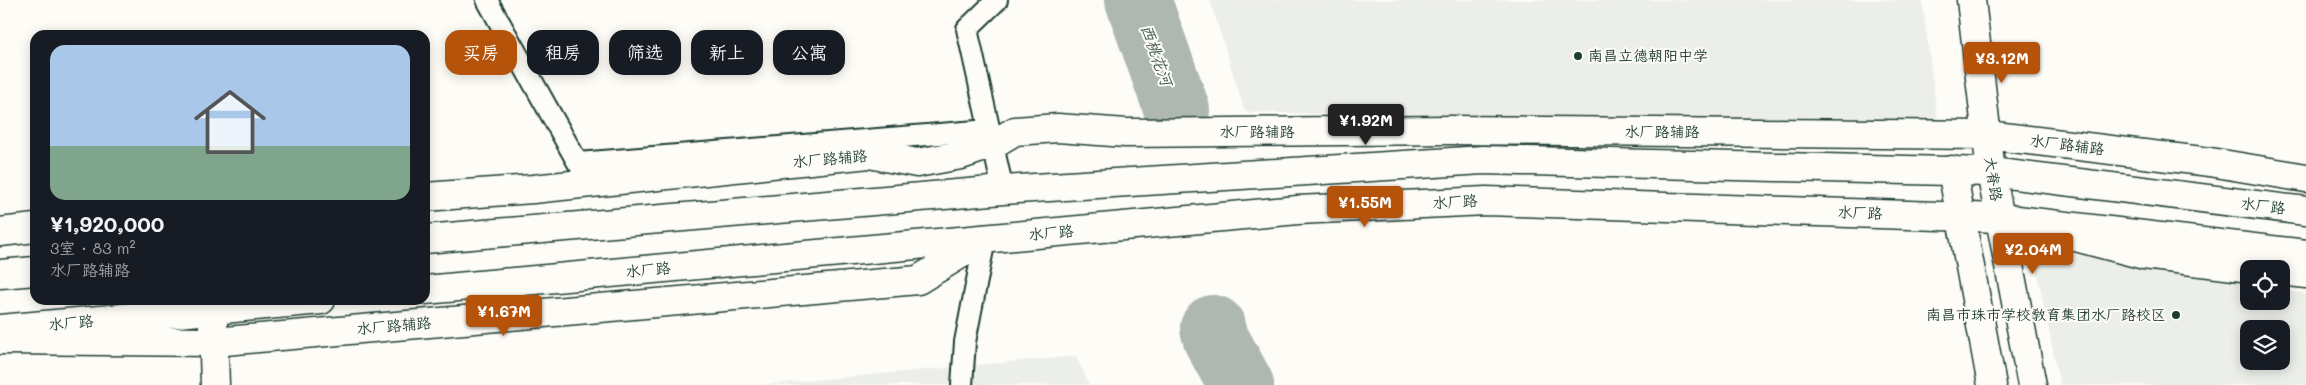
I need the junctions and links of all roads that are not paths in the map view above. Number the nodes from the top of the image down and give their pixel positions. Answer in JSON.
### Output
{"nodes":[{"id":1,"x":487,"y":0,"type":"edge"},
{"id":2,"x":997,"y":0,"type":"edge"},
{"id":3,"x":1971,"y":0,"type":"edge"},
{"id":4,"x":1986,"y":135,"type":"junction"},
{"id":5,"x":991,"y":137,"type":"junction"},
{"id":6,"x":1952,"y":170,"type":"junction"},
{"id":7,"x":1991,"y":172,"type":"junction"},
{"id":8,"x":2306,"y":178,"type":"edge"},
{"id":9,"x":1003,"y":190,"type":"junction"},
{"id":10,"x":430,"y":197,"type":"edge"},
{"id":11,"x":2306,"y":211,"type":"edge"},
{"id":12,"x":1960,"y":216,"type":"junction"},
{"id":13,"x":2000,"y":218,"type":"junction"},
{"id":14,"x":30,"y":229,"type":"edge"},
{"id":15,"x":0,"y":232,"type":"edge"},
{"id":16,"x":430,"y":239,"type":"edge"},
{"id":17,"x":985,"y":239,"type":"junction"},
{"id":18,"x":2306,"y":254,"type":"edge"},
{"id":19,"x":2240,"y":267,"type":"edge"},
{"id":20,"x":30,"y":271,"type":"edge"},
{"id":21,"x":2290,"y":272,"type":"edge"},
{"id":22,"x":0,"y":274,"type":"edge"},
{"id":23,"x":2306,"y":274,"type":"edge"},
{"id":24,"x":430,"y":290,"type":"edge"},
{"id":25,"x":266,"y":305,"type":"edge"},
{"id":26,"x":212,"y":310,"type":"junction"},
{"id":27,"x":0,"y":330,"type":"edge"},
{"id":28,"x":0,"y":340,"type":"edge"},
{"id":29,"x":214,"y":342,"type":"junction"},
{"id":30,"x":215,"y":385,"type":"edge"},
{"id":31,"x":962,"y":385,"type":"edge"},
{"id":32,"x":1992,"y":385,"type":"edge"},
{"id":33,"x":2032,"y":385,"type":"edge"}],
"edges":[{"from":1,"to":5,"type":"lane"},
{"from":2,"to":5,"type":"lane"},
{"from":3,"to":4,"type":"street","name":"大脊路"},
{"from":4,"to":5,"type":"street","name":"水厂路辅路"},
{"from":4,"to":7,"type":"street","name":"大脊路"},
{"from":4,"to":8,"type":"street","name":"水厂路辅路"},
{"from":5,"to":9,"type":"lane"},
{"from":5,"to":10,"type":"street","name":"水厂路辅路"},
{"from":6,"to":7,"type":"street","name":"水厂路"},
{"from":6,"to":9,"type":"street","name":"水厂路"},
{"from":6,"to":12,"type":"street"},
{"from":7,"to":11,"type":"street","name":"水厂路"},
{"from":7,"to":13,"type":"street","name":"大脊路"},
{"from":9,"to":16,"type":"street","name":"水厂路"},
{"from":12,"to":13,"type":"street","name":"水厂路"},
{"from":12,"to":17,"type":"street","name":"水厂路"},
{"from":12,"to":32,"type":"street"},
{"from":13,"to":18,"type":"street","name":"水厂路"},
{"from":13,"to":19,"type":"street"},
{"from":13,"to":33,"type":"street","name":"大脊路"},
{"from":14,"to":15,"type":"street"},
{"from":17,"to":24,"type":"street","name":"水厂路"},
{"from":17,"to":29,"type":"street","name":"水厂路辅路"},
{"from":17,"to":31,"type":"lane"},
{"from":20,"to":22,"type":"street"},
{"from":21,"to":23,"type":"street"},
{"from":25,"to":26,"type":"street","name":"水厂路"},
{"from":26,"to":27,"type":"street","name":"水厂路"},
{"from":26,"to":29,"type":"street"},
{"from":28,"to":29,"type":"street","name":"水厂路辅路"},
{"from":29,"to":30,"type":"street"}]}
